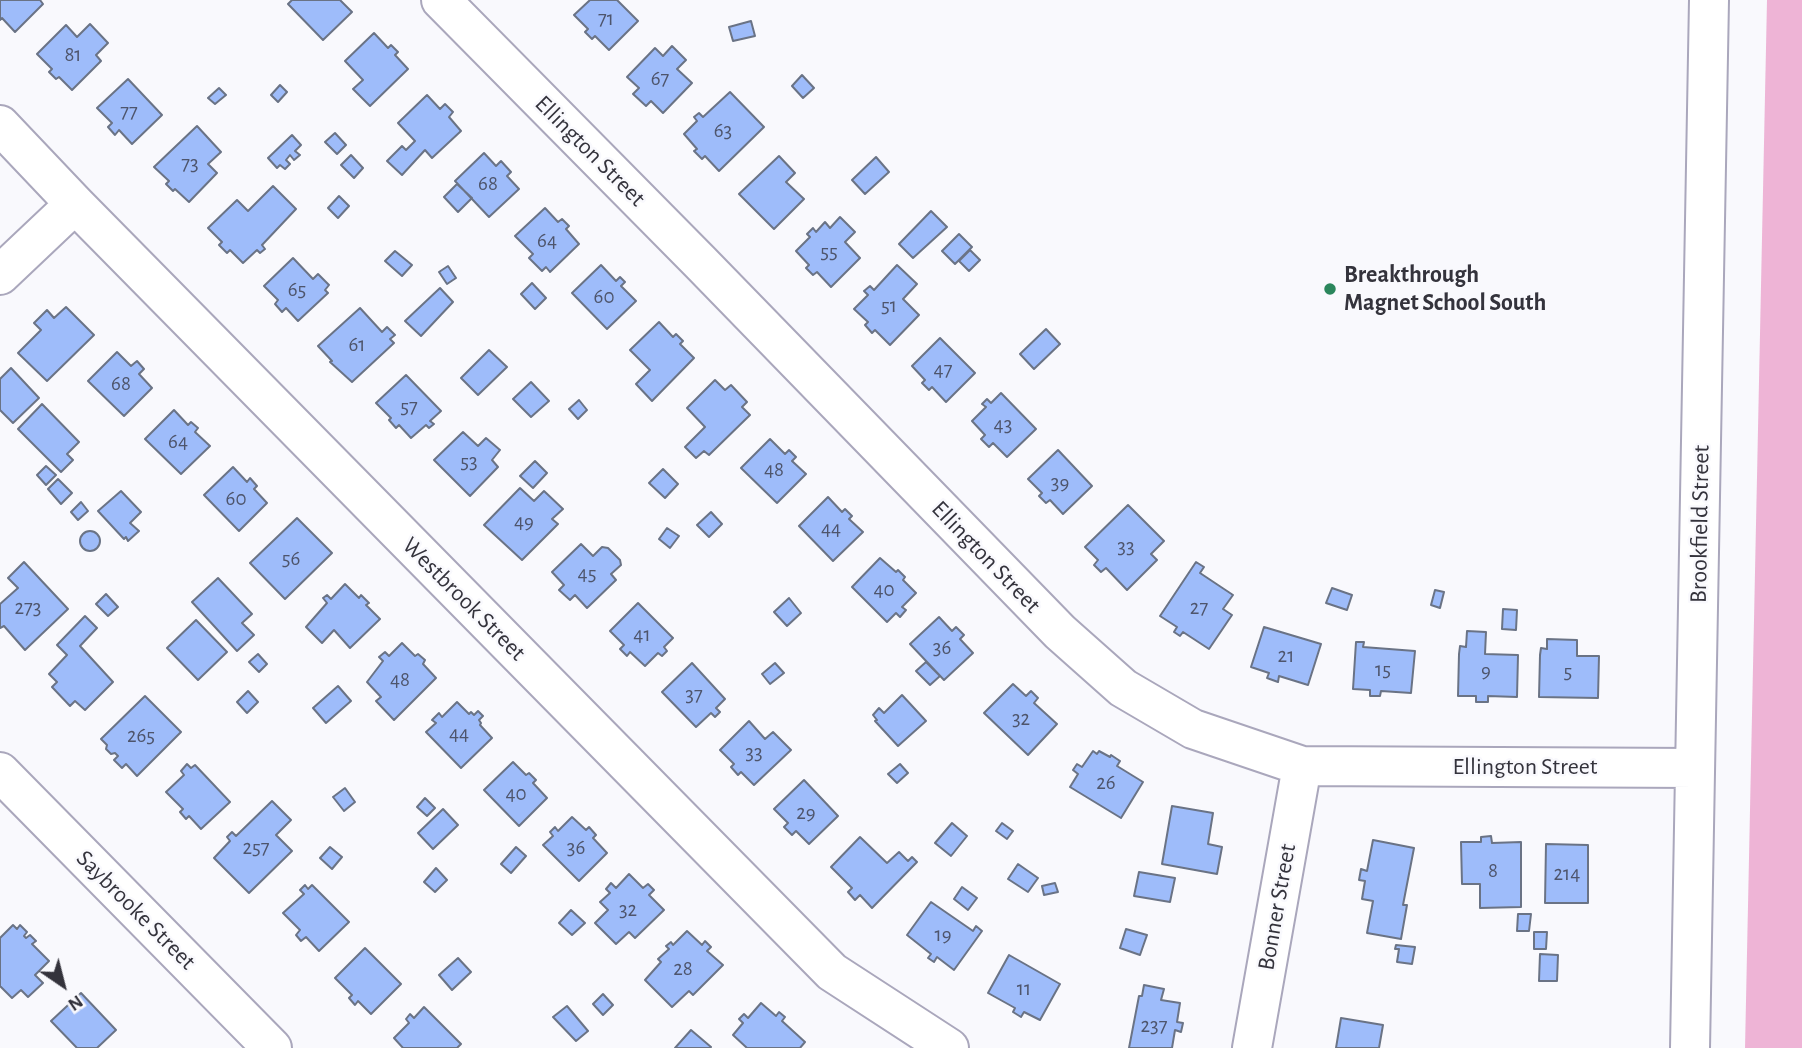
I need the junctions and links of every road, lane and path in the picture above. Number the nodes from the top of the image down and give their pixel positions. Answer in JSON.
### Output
{"nodes":[{"id":1,"x":442,"y":0,"type":"edge"},
{"id":2,"x":1709,"y":0,"type":"edge"},
{"id":3,"x":0,"y":125,"type":"edge"},
{"id":4,"x":75,"y":204,"type":"junction"},
{"id":5,"x":0,"y":275,"type":"edge"},
{"id":6,"x":1302,"y":766,"type":"junction"},
{"id":7,"x":1695,"y":768,"type":"junction"},
{"id":8,"x":0,"y":772,"type":"edge"},
{"id":9,"x":272,"y":1048,"type":"edge"},
{"id":10,"x":949,"y":1048,"type":"edge"},
{"id":11,"x":1252,"y":1048,"type":"edge"},
{"id":12,"x":1690,"y":1048,"type":"edge"}],
"edges":[{"from":1,"to":6,"type":"street","name":"Ellington Street"},
{"from":2,"to":7,"type":"street","name":"Brookfield Street"},
{"from":3,"to":4,"type":"street","name":"Westbrook Street"},
{"from":4,"to":5,"type":"street"},
{"from":4,"to":10,"type":"street","name":"Westbrook Street"},
{"from":6,"to":7,"type":"street","name":"Ellington Street"},
{"from":6,"to":11,"type":"street","name":"Bonner Street"},
{"from":7,"to":12,"type":"street","name":"Brookfield Street"},
{"from":8,"to":9,"type":"street","name":"Saybrooke Street"}]}
